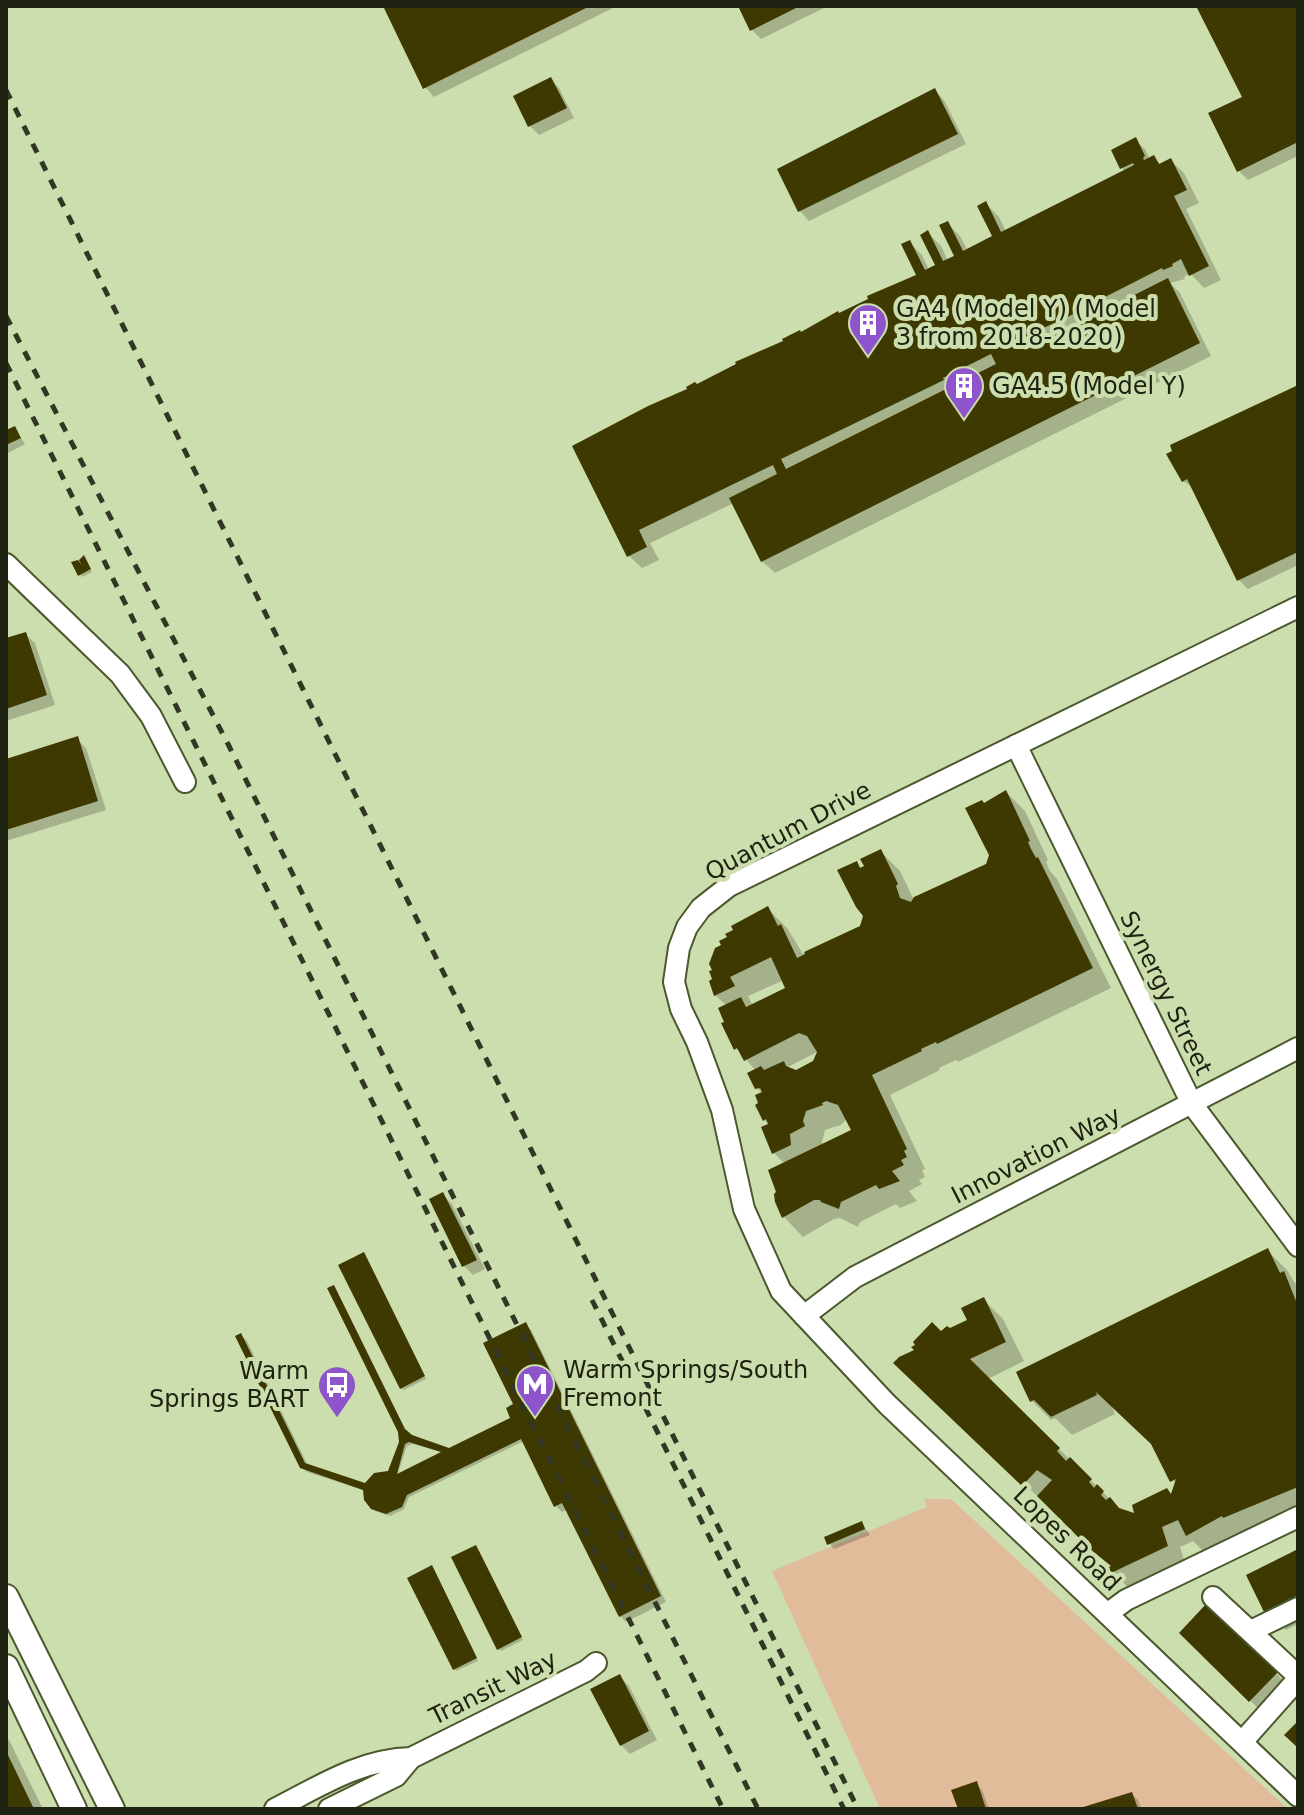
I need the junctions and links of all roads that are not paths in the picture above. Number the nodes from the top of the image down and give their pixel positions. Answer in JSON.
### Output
{"nodes":[{"id":1,"x":6,"y":564,"type":"edge"},
{"id":2,"x":1298,"y":607,"type":"edge"},
{"id":3,"x":1016,"y":745,"type":"junction"},
{"id":4,"x":185,"y":782,"type":"dead end"},
{"id":5,"x":1298,"y":1048,"type":"edge"},
{"id":6,"x":1192,"y":1104,"type":"junction"},
{"id":7,"x":1298,"y":1246,"type":"edge"},
{"id":8,"x":804,"y":1316,"type":"junction"},
{"id":9,"x":1298,"y":1517,"type":"edge"},
{"id":10,"x":6,"y":1597,"type":"edge"},
{"id":11,"x":1213,"y":1597,"type":"dead end"},
{"id":12,"x":1298,"y":1608,"type":"edge"},
{"id":13,"x":1107,"y":1614,"type":"junction"},
{"id":14,"x":1251,"y":1631,"type":"junction"},
{"id":15,"x":596,"y":1663,"type":"dead end"},
{"id":16,"x":6,"y":1667,"type":"edge"},
{"id":17,"x":1298,"y":1678,"type":"edge"},
{"id":18,"x":1242,"y":1742,"type":"junction"},
{"id":19,"x":411,"y":1758,"type":"junction"},
{"id":20,"x":1298,"y":1796,"type":"edge"},
{"id":21,"x":74,"y":1809,"type":"edge"},
{"id":22,"x":112,"y":1809,"type":"edge"},
{"id":23,"x":275,"y":1809,"type":"edge"},
{"id":24,"x":329,"y":1809,"type":"edge"}],
"edges":[{"from":1,"to":4,"type":"street"},
{"from":2,"to":3,"type":"street","name":"Quantum Drive"},
{"from":3,"to":6,"type":"street","name":"Synergy Street"},
{"from":3,"to":8,"type":"street","name":"Quantum Drive"},
{"from":5,"to":6,"type":"street","name":"Innovation Way"},
{"from":6,"to":7,"type":"street","name":"Synergy Street"},
{"from":6,"to":8,"type":"street","name":"Innovation Way"},
{"from":8,"to":13,"type":"street","name":"Lopes Road"},
{"from":9,"to":13,"type":"street"},
{"from":10,"to":22,"type":"main road"},
{"from":11,"to":14,"type":"street"},
{"from":12,"to":14,"type":"street"},
{"from":13,"to":18,"type":"street","name":"Lopes Road"},
{"from":14,"to":17,"type":"street"},
{"from":15,"to":19,"type":"street","name":"Transit Way"},
{"from":16,"to":21,"type":"main road"},
{"from":17,"to":18,"type":"street"},
{"from":18,"to":20,"type":"street","name":"Lopes Road"},
{"from":19,"to":23,"type":"street","name":"Transit Way"},
{"from":19,"to":24,"type":"street","name":"Transit Way"}]}
